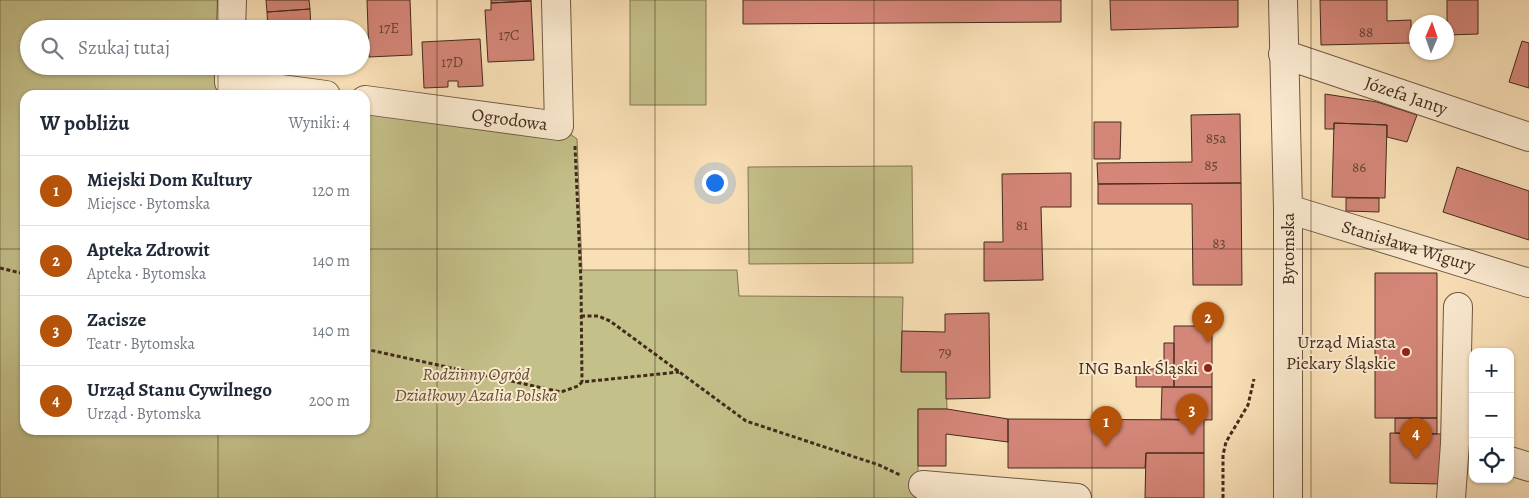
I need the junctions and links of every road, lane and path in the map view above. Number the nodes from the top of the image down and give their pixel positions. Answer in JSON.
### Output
{"nodes":[{"id":1,"x":232,"y":0,"type":"edge"},
{"id":2,"x":556,"y":0,"type":"edge"},
{"id":3,"x":1283,"y":0,"type":"edge"},
{"id":4,"x":231,"y":20,"type":"edge"},
{"id":5,"x":1283,"y":54,"type":"junction"},
{"id":6,"x":234,"y":75,"type":"edge"},
{"id":7,"x":303,"y":90,"type":"edge"},
{"id":8,"x":370,"y":101,"type":"edge"},
{"id":9,"x":559,"y":126,"type":"junction"},
{"id":10,"x":1529,"y":137,"type":"edge"},
{"id":11,"x":1288,"y":209,"type":"junction"},
{"id":12,"x":0,"y":268,"type":"edge"},
{"id":13,"x":20,"y":273,"type":"edge"},
{"id":14,"x":1529,"y":283,"type":"edge"},
{"id":15,"x":1458,"y":307,"type":"dead end"},
{"id":16,"x":581,"y":316,"type":"junction"},
{"id":17,"x":370,"y":350,"type":"edge"},
{"id":18,"x":679,"y":372,"type":"junction"},
{"id":19,"x":1254,"y":379,"type":"dead end"},
{"id":20,"x":582,"y":382,"type":"junction"},
{"id":21,"x":1464,"y":446,"type":"edge"},
{"id":22,"x":1514,"y":462,"type":"edge"},
{"id":23,"x":1529,"y":467,"type":"edge"},
{"id":24,"x":923,"y":485,"type":"joint"},
{"id":25,"x":1077,"y":498,"type":"edge"},
{"id":26,"x":1223,"y":498,"type":"edge"},
{"id":27,"x":1288,"y":498,"type":"edge"},
{"id":28,"x":1451,"y":498,"type":"edge"}],
"edges":[{"from":1,"to":4,"type":"street"},
{"from":2,"to":9,"type":"street","name":"Ogrodowa"},
{"from":3,"to":5,"type":"street","name":"Bytomska"},
{"from":5,"to":10,"type":"street","name":"Józefa Janty"},
{"from":5,"to":11,"type":"street","name":"Bytomska"},
{"from":6,"to":7,"type":"street"},
{"from":8,"to":9,"type":"street","name":"Ogrodowa"},
{"from":9,"to":16,"type":"path"},
{"from":11,"to":14,"type":"street","name":"Stanisława Wigury"},
{"from":11,"to":27,"type":"street","name":"Bytomska"},
{"from":12,"to":13,"type":"path"},
{"from":15,"to":21,"type":"street"},
{"from":16,"to":18,"type":"path"},
{"from":16,"to":20,"type":"path"},
{"from":17,"to":20,"type":"path"},
{"from":18,"to":20,"type":"path"},
{"from":18,"to":24,"type":"path"},
{"from":19,"to":26,"type":"path"},
{"from":21,"to":28,"type":"street"},
{"from":22,"to":23,"type":"street"},
{"from":24,"to":25,"type":"street"}]}
